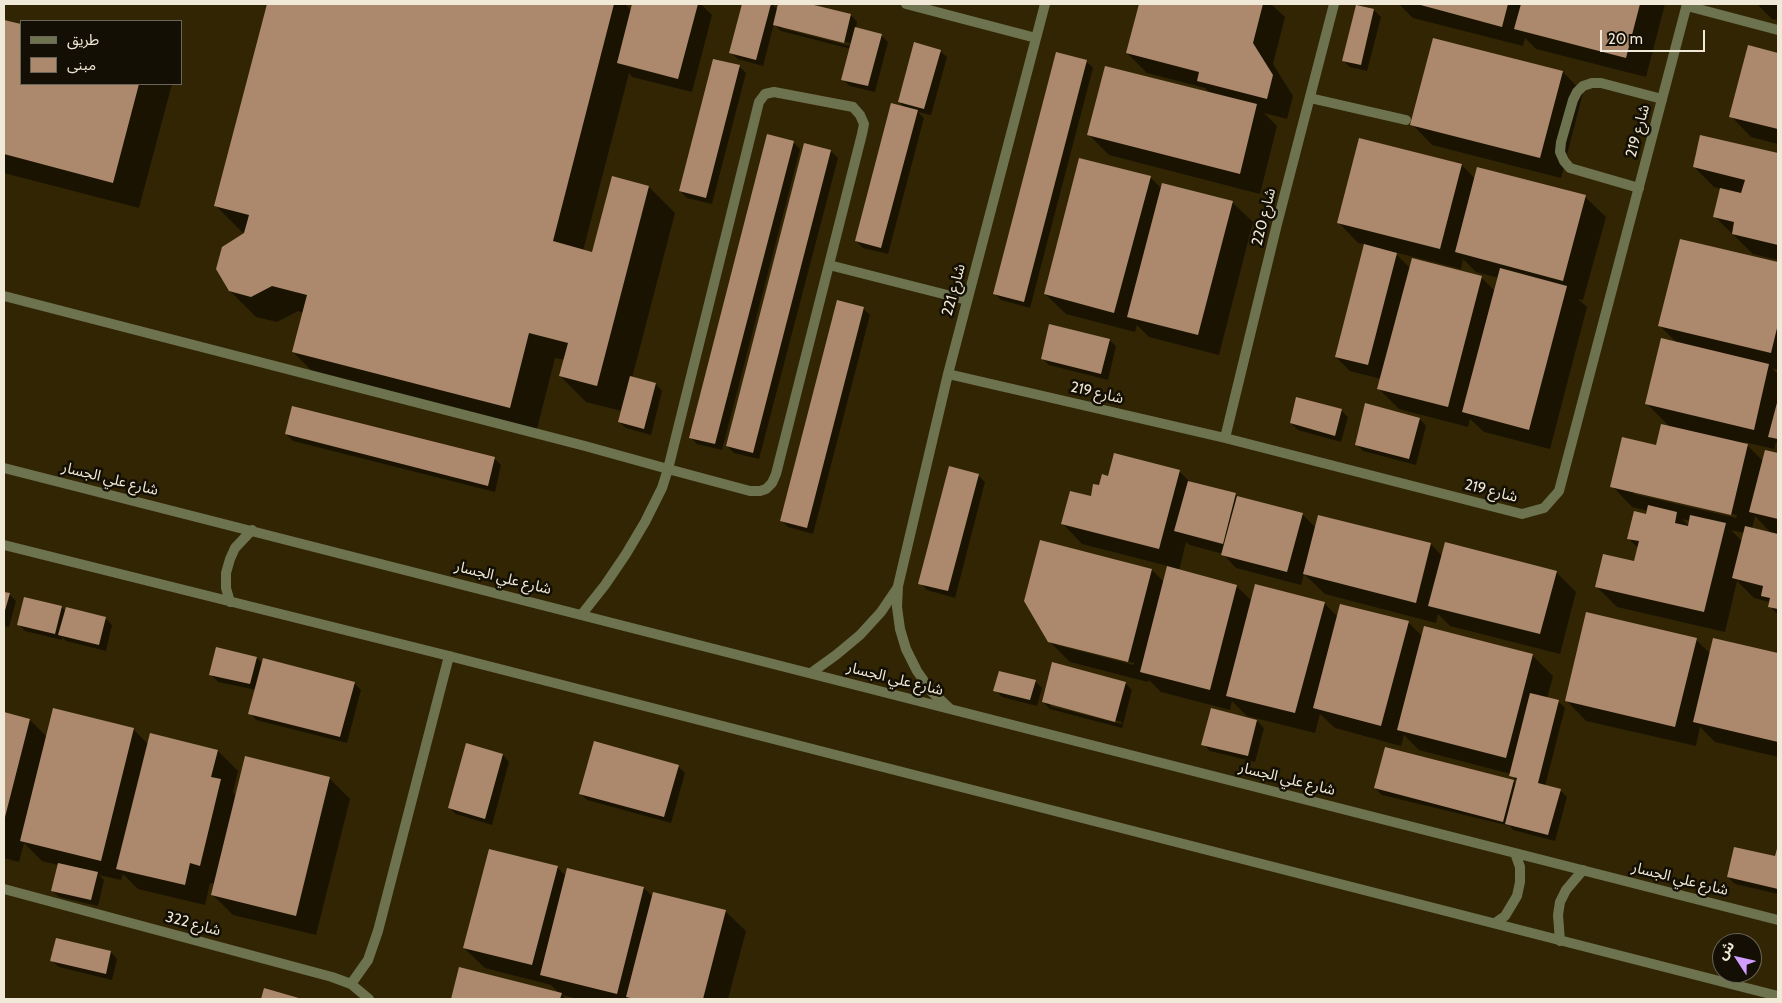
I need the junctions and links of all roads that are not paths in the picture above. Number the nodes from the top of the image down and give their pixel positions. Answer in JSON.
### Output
{"nodes":[{"id":1,"x":906,"y":4,"type":"edge"},
{"id":2,"x":1045,"y":4,"type":"edge"},
{"id":3,"x":1334,"y":4,"type":"edge"},
{"id":4,"x":1687,"y":5,"type":"edge"},
{"id":5,"x":1778,"y":30,"type":"edge"},
{"id":6,"x":1036,"y":38,"type":"junction"},
{"id":7,"x":1310,"y":98,"type":"junction"},
{"id":8,"x":1662,"y":99,"type":"junction"},
{"id":9,"x":1406,"y":120,"type":"dead end"},
{"id":10,"x":1639,"y":188,"type":"junction"},
{"id":11,"x":829,"y":266,"type":"junction"},
{"id":12,"x":4,"y":296,"type":"edge"},
{"id":13,"x":967,"y":300,"type":"junction"},
{"id":14,"x":948,"y":374,"type":"junction"},
{"id":15,"x":1225,"y":438,"type":"junction"},
{"id":16,"x":4,"y":468,"type":"edge"},
{"id":17,"x":668,"y":469,"type":"junction"},
{"id":18,"x":252,"y":530,"type":"junction"},
{"id":19,"x":4,"y":545,"type":"edge"},
{"id":20,"x":898,"y":586,"type":"junction"},
{"id":21,"x":230,"y":602,"type":"junction"},
{"id":22,"x":582,"y":614,"type":"junction"},
{"id":23,"x":449,"y":656,"type":"junction"},
{"id":24,"x":811,"y":673,"type":"junction"},
{"id":25,"x":949,"y":708,"type":"junction"},
{"id":26,"x":1516,"y":853,"type":"junction"},
{"id":27,"x":1583,"y":870,"type":"junction"},
{"id":28,"x":4,"y":889,"type":"edge"},
{"id":29,"x":1778,"y":920,"type":"edge"},
{"id":30,"x":1495,"y":924,"type":"junction"},
{"id":31,"x":1560,"y":941,"type":"junction"},
{"id":32,"x":351,"y":984,"type":"junction"},
{"id":33,"x":1778,"y":996,"type":"edge"},
{"id":34,"x":369,"y":999,"type":"edge"}],
"edges":[{"from":1,"to":6,"type":"street"},
{"from":2,"to":6,"type":"street","name":"شارع 221"},
{"from":3,"to":7,"type":"street","name":"شارع 220"},
{"from":4,"to":5,"type":"street"},
{"from":4,"to":8,"type":"street","name":"شارع 219"},
{"from":6,"to":13,"type":"street","name":"شارع 221"},
{"from":7,"to":9,"type":"street"},
{"from":7,"to":15,"type":"street","name":"شارع 220"},
{"from":8,"to":10,"type":"street","name":"شارع 219"},
{"from":8,"to":10,"type":"street"},
{"from":10,"to":15,"type":"street","name":"شارع 219"},
{"from":11,"to":13,"type":"street"},
{"from":11,"to":17,"type":"street"},
{"from":11,"to":17,"type":"street"},
{"from":12,"to":17,"type":"street"},
{"from":13,"to":14,"type":"street","name":"شارع 221"},
{"from":14,"to":15,"type":"street","name":"شارع 219"},
{"from":14,"to":20,"type":"street","name":"شارع 221"},
{"from":16,"to":18,"type":"street","name":"شارع علي الجسار"},
{"from":17,"to":22,"type":"street"},
{"from":18,"to":21,"type":"street"},
{"from":18,"to":22,"type":"street","name":"شارع علي الجسار"},
{"from":19,"to":21,"type":"street"},
{"from":20,"to":24,"type":"street","name":"شارع 221"},
{"from":20,"to":25,"type":"street","name":"شارع 221"},
{"from":21,"to":23,"type":"street"},
{"from":22,"to":24,"type":"street","name":"شارع علي الجسار"},
{"from":23,"to":30,"type":"street"},
{"from":23,"to":32,"type":"street"},
{"from":24,"to":25,"type":"street","name":"شارع علي الجسار"},
{"from":25,"to":26,"type":"street","name":"شارع علي الجسار"},
{"from":26,"to":27,"type":"street","name":"شارع علي الجسار"},
{"from":26,"to":30,"type":"street"},
{"from":27,"to":29,"type":"street","name":"شارع علي الجسار"},
{"from":27,"to":31,"type":"street"},
{"from":28,"to":32,"type":"street","name":"شارع 322"},
{"from":30,"to":31,"type":"street"},
{"from":31,"to":33,"type":"street"},
{"from":32,"to":34,"type":"street","name":"شارع 322"}]}
